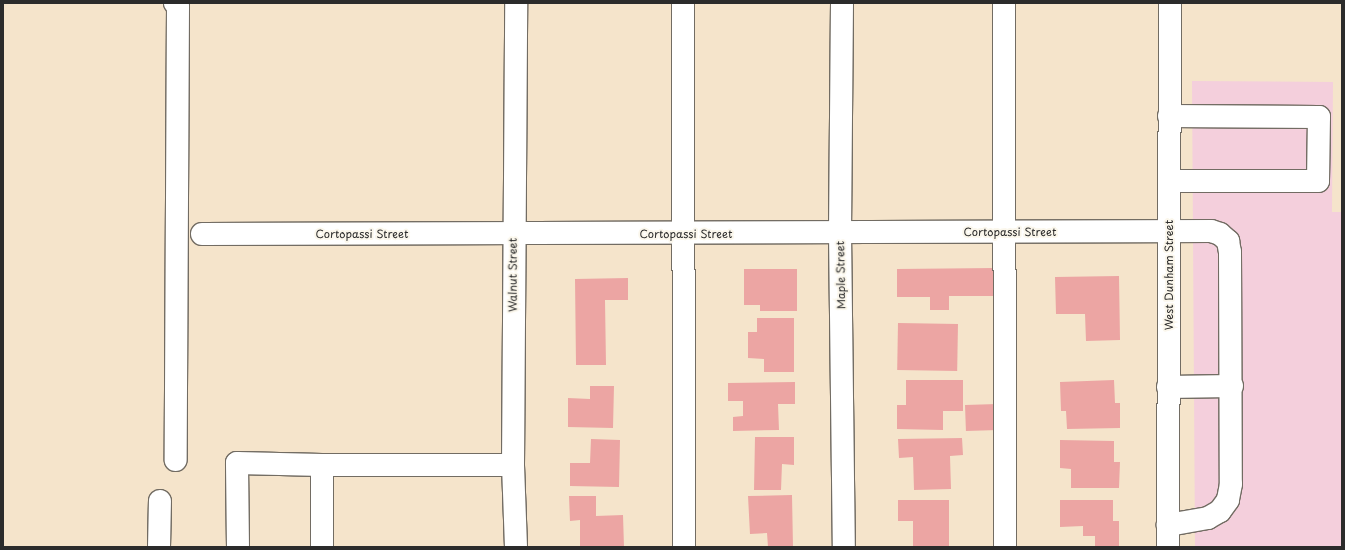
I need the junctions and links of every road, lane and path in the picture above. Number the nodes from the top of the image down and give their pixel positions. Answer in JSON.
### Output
{"nodes":[{"id":1,"x":175,"y":3,"type":"edge"},
{"id":2,"x":516,"y":3,"type":"edge"},
{"id":3,"x":684,"y":3,"type":"edge"},
{"id":4,"x":842,"y":3,"type":"edge"},
{"id":5,"x":1004,"y":3,"type":"edge"},
{"id":6,"x":1170,"y":3,"type":"edge"},
{"id":7,"x":1169,"y":116,"type":"junction"},
{"id":8,"x":1169,"y":181,"type":"junction"},
{"id":9,"x":1169,"y":231,"type":"junction"},
{"id":10,"x":1006,"y":232,"type":"junction"},
{"id":11,"x":840,"y":233,"type":"junction"},
{"id":12,"x":202,"y":234,"type":"dead end"},
{"id":13,"x":514,"y":234,"type":"junction"},
{"id":14,"x":683,"y":234,"type":"junction"},
{"id":15,"x":1232,"y":386,"type":"junction"},
{"id":16,"x":1168,"y":387,"type":"junction"},
{"id":17,"x":176,"y":460,"type":"dead end"},
{"id":18,"x":322,"y":465,"type":"junction"},
{"id":19,"x":513,"y":465,"type":"junction"},
{"id":20,"x":160,"y":501,"type":"dead end"},
{"id":21,"x":1168,"y":525,"type":"junction"},
{"id":22,"x":159,"y":547,"type":"edge"},
{"id":23,"x":238,"y":547,"type":"edge"},
{"id":24,"x":322,"y":547,"type":"edge"},
{"id":25,"x":516,"y":547,"type":"edge"},
{"id":26,"x":684,"y":547,"type":"edge"},
{"id":27,"x":844,"y":547,"type":"edge"},
{"id":28,"x":1005,"y":547,"type":"edge"},
{"id":29,"x":1168,"y":547,"type":"edge"}],
"edges":[{"from":1,"to":17,"type":"street"},
{"from":2,"to":13,"type":"street","name":"Walnut Street"},
{"from":3,"to":14,"type":"street"},
{"from":4,"to":11,"type":"street","name":"Maple Street"},
{"from":5,"to":10,"type":"street"},
{"from":6,"to":7,"type":"street","name":"West Dunham Street"},
{"from":7,"to":8,"type":"street","name":"West Dunham Street"},
{"from":7,"to":8,"type":"street"},
{"from":8,"to":9,"type":"street","name":"West Dunham Street"},
{"from":9,"to":10,"type":"street","name":"Cortopassi Street"},
{"from":9,"to":15,"type":"street","name":"Cortopassi Street"},
{"from":9,"to":16,"type":"street","name":"West Dunham Street"},
{"from":10,"to":11,"type":"street","name":"Cortopassi Street"},
{"from":10,"to":28,"type":"street"},
{"from":11,"to":14,"type":"street","name":"Cortopassi Street"},
{"from":11,"to":27,"type":"street","name":"Maple Street"},
{"from":12,"to":13,"type":"street","name":"Cortopassi Street"},
{"from":13,"to":14,"type":"street","name":"Cortopassi Street"},
{"from":13,"to":19,"type":"street","name":"Walnut Street"},
{"from":14,"to":26,"type":"street"},
{"from":15,"to":16,"type":"street"},
{"from":15,"to":21,"type":"street"},
{"from":16,"to":21,"type":"street","name":"West Dunham Street"},
{"from":18,"to":19,"type":"street"},
{"from":18,"to":23,"type":"street"},
{"from":18,"to":24,"type":"street"},
{"from":19,"to":25,"type":"street","name":"Walnut Street"},
{"from":20,"to":22,"type":"street"},
{"from":21,"to":29,"type":"street","name":"West Dunham Street"}]}
